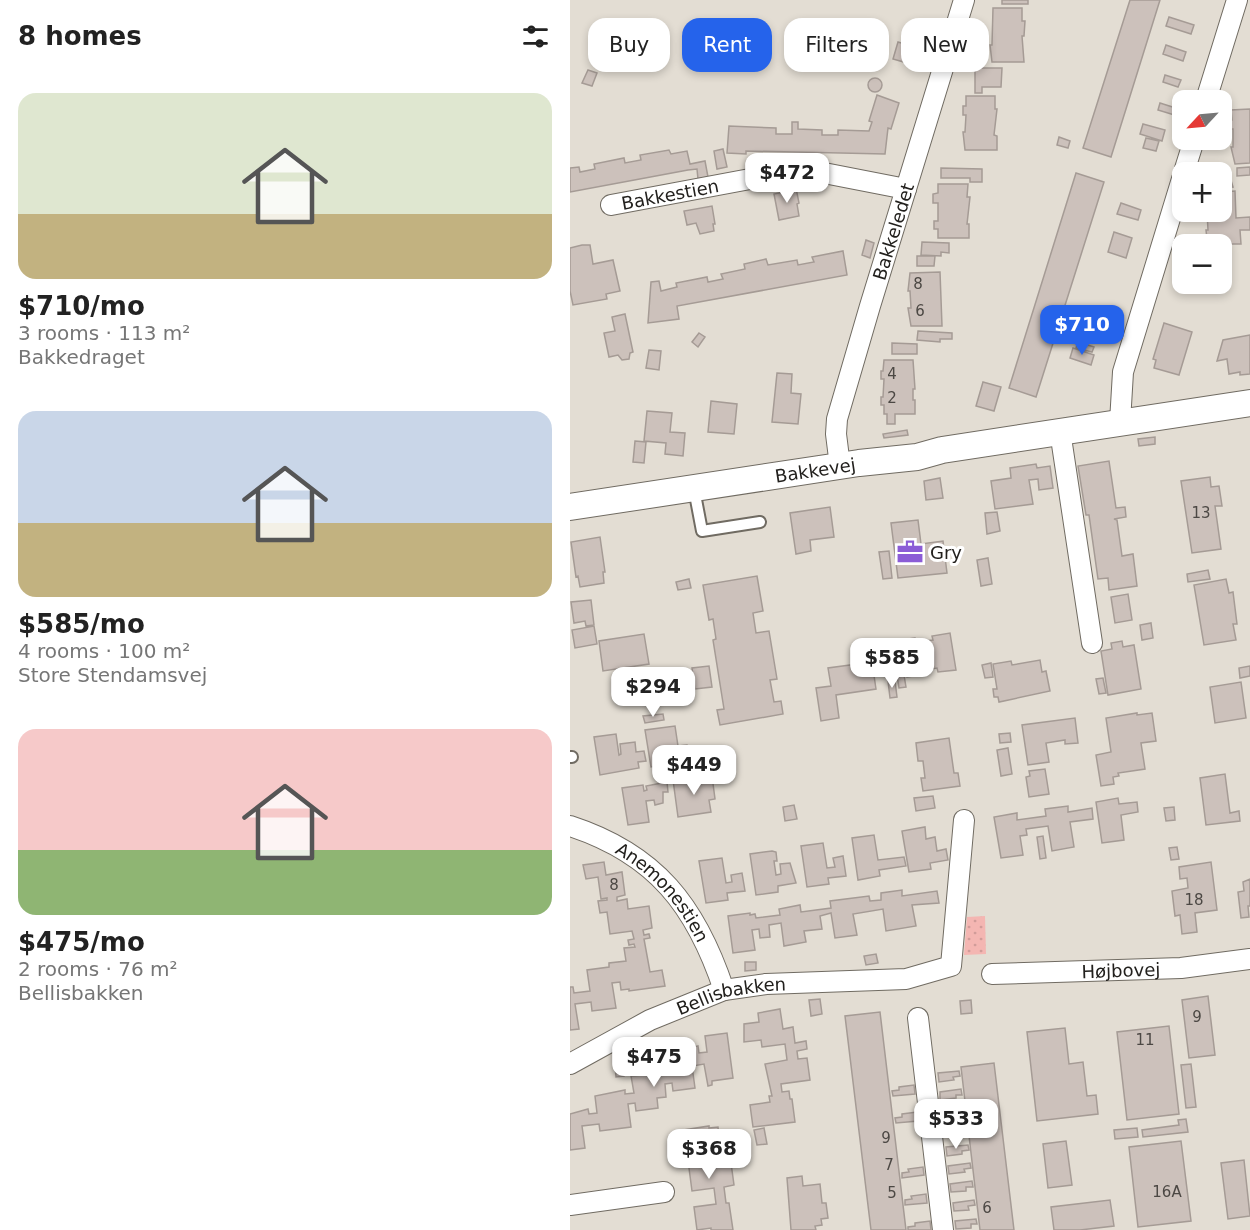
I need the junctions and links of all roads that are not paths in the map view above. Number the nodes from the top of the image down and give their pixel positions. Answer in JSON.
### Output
{"nodes":[{"id":1,"x":964,"y":0,"type":"edge"},
{"id":2,"x":1237,"y":0,"type":"edge"},
{"id":3,"x":1209,"y":90,"type":"edge"},
{"id":4,"x":906,"y":189,"type":"junction"},
{"id":5,"x":611,"y":205,"type":"dead end"},
{"id":6,"x":1172,"y":212,"type":"edge"},
{"id":7,"x":1249,"y":408,"type":"edge"},
{"id":8,"x":1120,"y":422,"type":"junction"},
{"id":9,"x":1060,"y":431,"type":"junction"},
{"id":10,"x":840,"y":466,"type":"junction"},
{"id":11,"x":694,"y":489,"type":"junction"},
{"id":12,"x":570,"y":507,"type":"edge"},
{"id":13,"x":760,"y":522,"type":"dead end"},
{"id":14,"x":1092,"y":643,"type":"dead end"},
{"id":15,"x":964,"y":820,"type":"dead end"},
{"id":16,"x":570,"y":826,"type":"edge"},
{"id":17,"x":1250,"y":960,"type":"edge"},
{"id":18,"x":992,"y":974,"type":"dead end"},
{"id":19,"x":724,"y":990,"type":"junction"},
{"id":20,"x":918,"y":1018,"type":"dead end"},
{"id":21,"x":570,"y":1064,"type":"edge"},
{"id":22,"x":664,"y":1192,"type":"dead end"},
{"id":23,"x":570,"y":1205,"type":"edge"},
{"id":24,"x":943,"y":1230,"type":"edge"}],
"edges":[{"from":1,"to":4,"type":"street","name":"Bakkeledet"},
{"from":2,"to":3,"type":"street"},
{"from":4,"to":5,"type":"street","name":"Bakkestien"},
{"from":4,"to":10,"type":"street","name":"Bakkeledet"},
{"from":6,"to":8,"type":"street"},
{"from":7,"to":8,"type":"street","name":"Bakkevej"},
{"from":8,"to":9,"type":"street","name":"Bakkevej"},
{"from":9,"to":10,"type":"street","name":"Bakkevej"},
{"from":9,"to":14,"type":"street"},
{"from":10,"to":11,"type":"street","name":"Bakkevej"},
{"from":11,"to":12,"type":"street","name":"Bakkevej"},
{"from":11,"to":13,"type":"lane"},
{"from":15,"to":19,"type":"street","name":"Bellisbakken"},
{"from":16,"to":19,"type":"street","name":"Anemonestien"},
{"from":17,"to":18,"type":"street","name":"Højbovej"},
{"from":19,"to":21,"type":"street","name":"Bellisbakken"},
{"from":20,"to":24,"type":"street"},
{"from":22,"to":23,"type":"street"}]}
